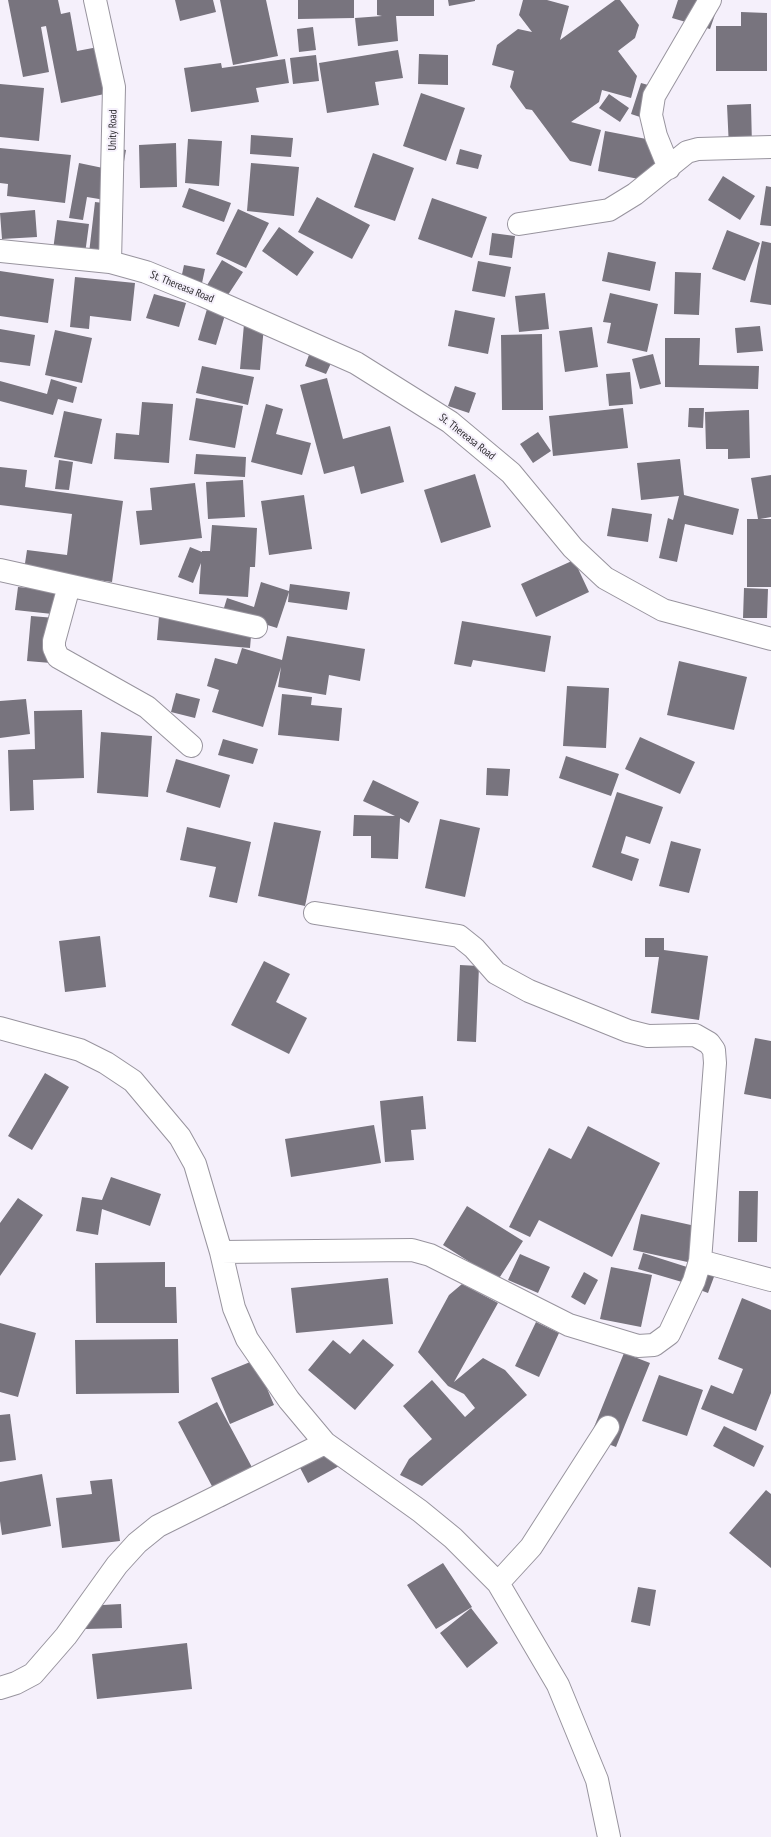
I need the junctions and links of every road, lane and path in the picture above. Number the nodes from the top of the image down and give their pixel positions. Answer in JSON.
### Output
{"nodes":[{"id":1,"x":95,"y":0,"type":"edge"},
{"id":2,"x":710,"y":0,"type":"edge"},
{"id":3,"x":771,"y":147,"type":"edge"},
{"id":4,"x":669,"y":168,"type":"junction"},
{"id":5,"x":519,"y":224,"type":"dead end"},
{"id":6,"x":0,"y":251,"type":"edge"},
{"id":7,"x":110,"y":262,"type":"junction"},
{"id":8,"x":0,"y":570,"type":"edge"},
{"id":9,"x":69,"y":586,"type":"junction"},
{"id":10,"x":256,"y":627,"type":"dead end"},
{"id":11,"x":771,"y":639,"type":"edge"},
{"id":12,"x":191,"y":746,"type":"dead end"},
{"id":13,"x":315,"y":914,"type":"dead end"},
{"id":14,"x":0,"y":1028,"type":"edge"},
{"id":15,"x":221,"y":1252,"type":"junction"},
{"id":16,"x":700,"y":1261,"type":"junction"},
{"id":17,"x":771,"y":1280,"type":"edge"},
{"id":18,"x":608,"y":1427,"type":"dead end"},
{"id":19,"x":325,"y":1443,"type":"junction"},
{"id":20,"x":498,"y":1583,"type":"junction"},
{"id":21,"x":0,"y":1688,"type":"edge"},
{"id":22,"x":609,"y":1837,"type":"edge"}],
"edges":[{"from":1,"to":7,"type":"street","name":"Unity Road"},
{"from":2,"to":4,"type":"street"},
{"from":3,"to":4,"type":"street"},
{"from":4,"to":5,"type":"street"},
{"from":6,"to":7,"type":"street","name":"St. Thereasa Road"},
{"from":7,"to":11,"type":"street","name":"St. Thereasa Road"},
{"from":8,"to":9,"type":"street"},
{"from":9,"to":10,"type":"street"},
{"from":9,"to":12,"type":"street"},
{"from":13,"to":16,"type":"street"},
{"from":14,"to":15,"type":"street"},
{"from":15,"to":16,"type":"street"},
{"from":15,"to":19,"type":"street"},
{"from":16,"to":17,"type":"street"},
{"from":18,"to":20,"type":"street"},
{"from":19,"to":20,"type":"street"},
{"from":19,"to":21,"type":"street"},
{"from":20,"to":22,"type":"street"}]}
